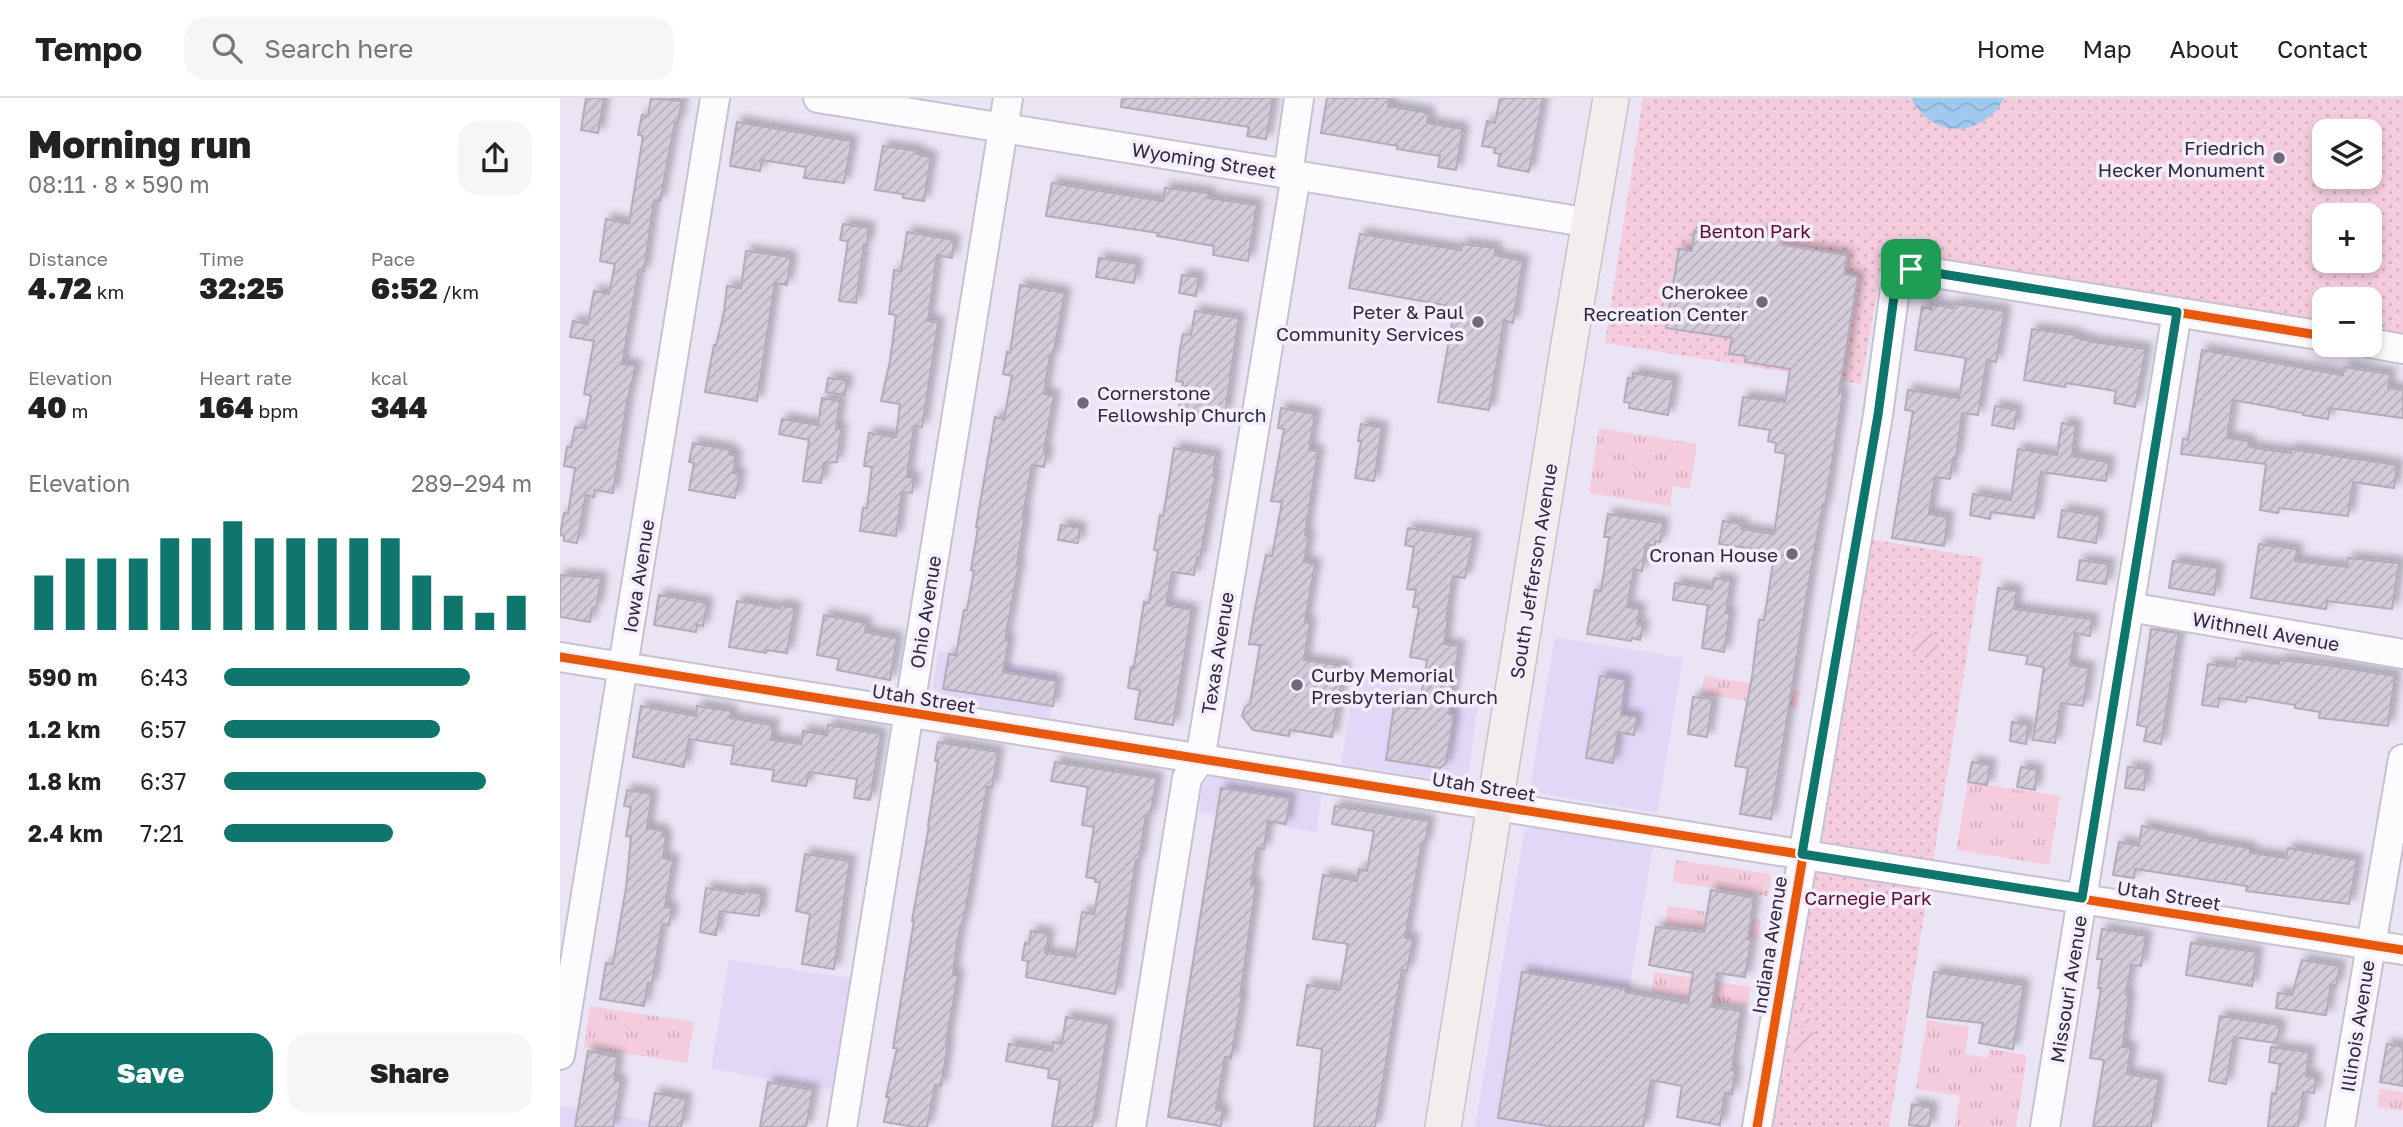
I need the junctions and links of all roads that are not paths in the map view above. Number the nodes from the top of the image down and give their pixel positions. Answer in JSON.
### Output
{"nodes":[{"id":1,"x":715,"y":98,"type":"edge"},
{"id":2,"x":818,"y":98,"type":"edge"},
{"id":3,"x":1008,"y":98,"type":"edge"},
{"id":4,"x":1299,"y":98,"type":"edge"},
{"id":5,"x":1611,"y":98,"type":"edge"},
{"id":6,"x":1003,"y":128,"type":"junction"},
{"id":7,"x":1292,"y":174,"type":"junction"},
{"id":8,"x":1591,"y":223,"type":"junction"},
{"id":9,"x":2177,"y":312,"type":"junction"},
{"id":10,"x":2312,"y":334,"type":"edge"},
{"id":11,"x":2382,"y":345,"type":"edge"},
{"id":12,"x":2403,"y":349,"type":"edge"},
{"id":13,"x":2129,"y":607,"type":"junction"},
{"id":14,"x":2403,"y":654,"type":"edge"},
{"id":15,"x":560,"y":657,"type":"edge"},
{"id":16,"x":623,"y":667,"type":"junction"},
{"id":17,"x":909,"y":713,"type":"junction"},
{"id":18,"x":2403,"y":759,"type":"edge"},
{"id":19,"x":1200,"y":760,"type":"junction"},
{"id":20,"x":1495,"y":805,"type":"junction"},
{"id":21,"x":1802,"y":854,"type":"junction"},
{"id":22,"x":2082,"y":898,"type":"junction"},
{"id":23,"x":2370,"y":945,"type":"junction"},
{"id":24,"x":2403,"y":950,"type":"edge"},
{"id":25,"x":560,"y":1055,"type":"edge"},
{"id":26,"x":842,"y":1127,"type":"edge"},
{"id":27,"x":1131,"y":1127,"type":"edge"},
{"id":28,"x":1443,"y":1127,"type":"edge"},
{"id":29,"x":1757,"y":1127,"type":"edge"},
{"id":30,"x":2045,"y":1127,"type":"edge"},
{"id":31,"x":2340,"y":1127,"type":"edge"}],
"edges":[{"from":1,"to":16,"type":"street","name":"Iowa Avenue"},
{"from":2,"to":6,"type":"street","name":"Wyoming Street"},
{"from":3,"to":6,"type":"street","name":"Ohio Avenue"},
{"from":4,"to":7,"type":"street","name":"Texas Avenue"},
{"from":5,"to":8,"type":"main road","name":"South Jefferson Avenue"},
{"from":6,"to":7,"type":"street","name":"Wyoming Street"},
{"from":6,"to":17,"type":"street","name":"Ohio Avenue"},
{"from":7,"to":8,"type":"street","name":"Wyoming Street"},
{"from":7,"to":19,"type":"street","name":"Texas Avenue"},
{"from":8,"to":20,"type":"main road","name":"South Jefferson Avenue"},
{"from":9,"to":10,"type":"street"},
{"from":9,"to":13,"type":"street","name":"Missouri Avenue"},
{"from":9,"to":21,"type":"street","name":"Indiana Avenue"},
{"from":11,"to":12,"type":"street"},
{"from":13,"to":14,"type":"street","name":"Withnell Avenue"},
{"from":13,"to":22,"type":"street","name":"Missouri Avenue"},
{"from":15,"to":16,"type":"street","name":"Utah Street"},
{"from":16,"to":17,"type":"street","name":"Utah Street"},
{"from":16,"to":25,"type":"street","name":"Iowa Avenue"},
{"from":17,"to":19,"type":"street","name":"Utah Street"},
{"from":17,"to":26,"type":"street","name":"Ohio Avenue"},
{"from":18,"to":23,"type":"street","name":"Illinois Avenue"},
{"from":19,"to":20,"type":"street","name":"Utah Street"},
{"from":19,"to":27,"type":"street","name":"Texas Avenue"},
{"from":20,"to":21,"type":"street","name":"Utah Street"},
{"from":20,"to":28,"type":"main road","name":"South Jefferson Avenue"},
{"from":21,"to":22,"type":"street","name":"Utah Street"},
{"from":21,"to":29,"type":"street","name":"Indiana Avenue"},
{"from":22,"to":23,"type":"street","name":"Utah Street"},
{"from":22,"to":30,"type":"street","name":"Missouri Avenue"},
{"from":23,"to":24,"type":"street","name":"Utah Street"},
{"from":23,"to":31,"type":"street","name":"Illinois Avenue"}]}
